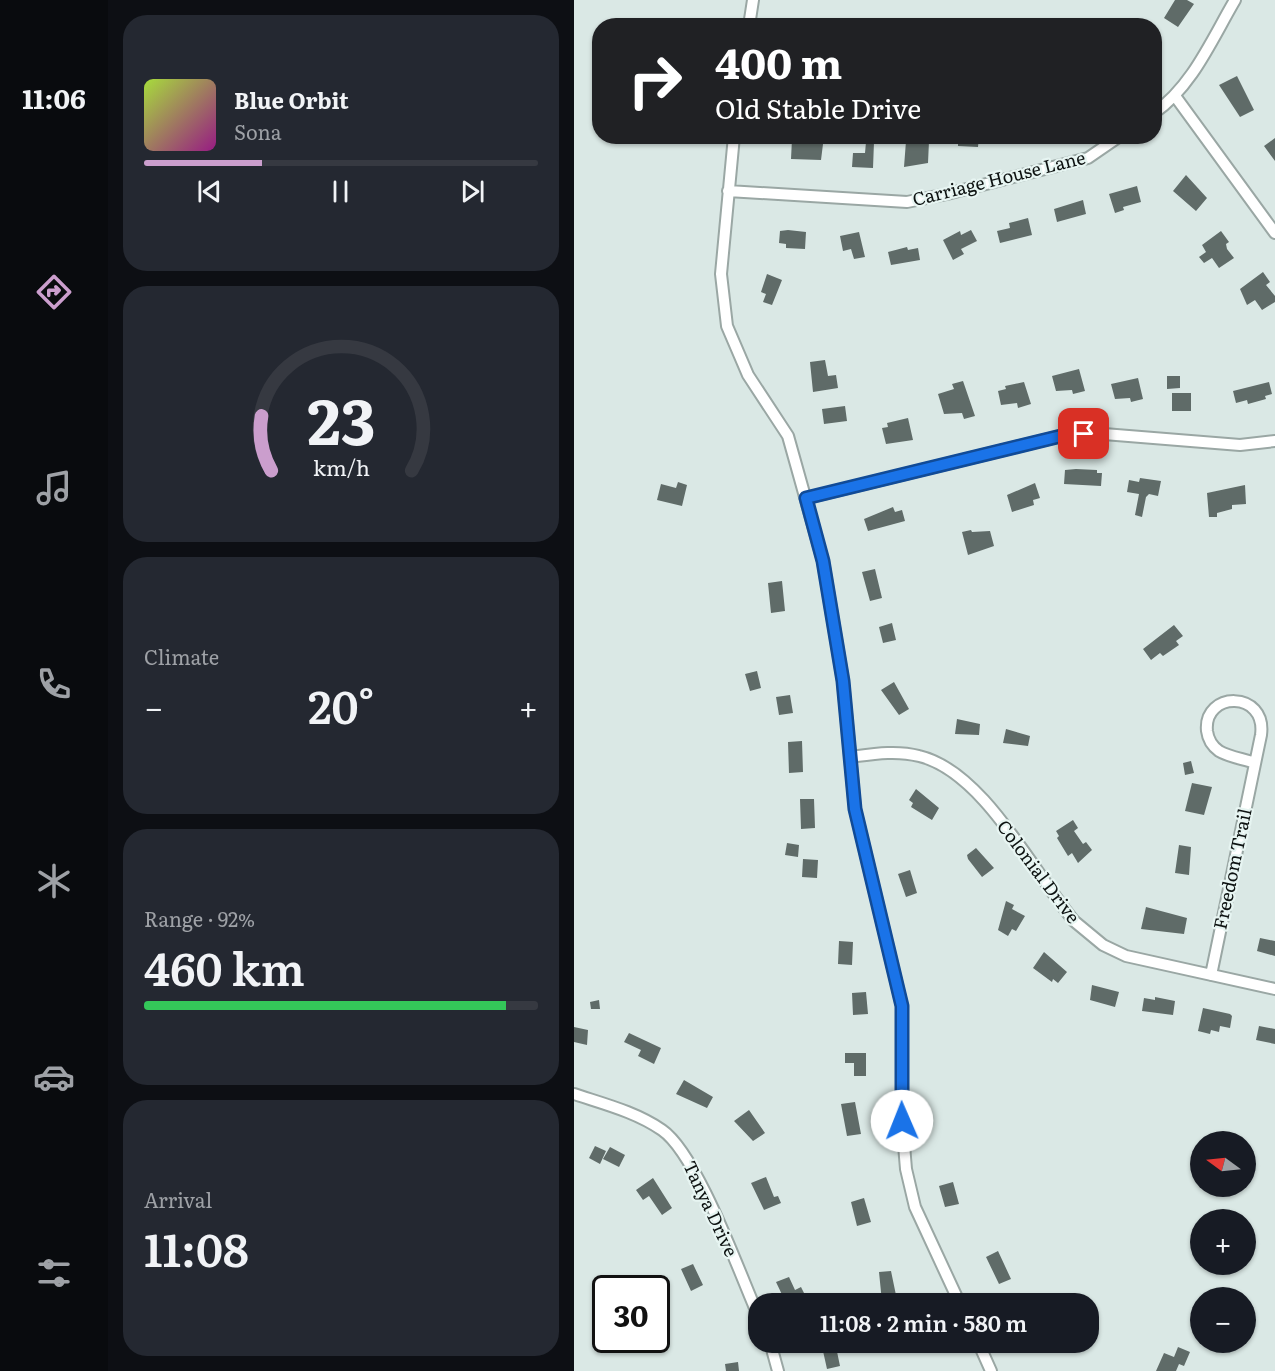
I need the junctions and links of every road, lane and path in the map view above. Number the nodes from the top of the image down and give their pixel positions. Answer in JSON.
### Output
{"nodes":[{"id":1,"x":753,"y":0,"type":"edge"},
{"id":2,"x":1235,"y":0,"type":"edge"},
{"id":3,"x":750,"y":18,"type":"edge"},
{"id":4,"x":1175,"y":96,"type":"junction"},
{"id":5,"x":1162,"y":107,"type":"edge"},
{"id":6,"x":733,"y":144,"type":"edge"},
{"id":7,"x":1110,"y":144,"type":"edge"},
{"id":8,"x":728,"y":190,"type":"junction"},
{"id":9,"x":1274,"y":233,"type":"edge"},
{"id":10,"x":1274,"y":441,"type":"edge"},
{"id":11,"x":806,"y":498,"type":"junction"},
{"id":12,"x":850,"y":758,"type":"junction"},
{"id":13,"x":1255,"y":763,"type":"junction"},
{"id":14,"x":1211,"y":975,"type":"junction"},
{"id":15,"x":1274,"y":989,"type":"edge"},
{"id":16,"x":574,"y":1094,"type":"edge"},
{"id":17,"x":748,"y":1293,"type":"edge"},
{"id":18,"x":955,"y":1293,"type":"edge"},
{"id":19,"x":773,"y":1353,"type":"edge"},
{"id":20,"x":983,"y":1353,"type":"edge"},
{"id":21,"x":778,"y":1371,"type":"edge"},
{"id":22,"x":991,"y":1371,"type":"edge"}],
"edges":[{"from":1,"to":3,"type":"street"},
{"from":2,"to":4,"type":"street"},
{"from":4,"to":5,"type":"street"},
{"from":4,"to":9,"type":"street"},
{"from":6,"to":8,"type":"street"},
{"from":7,"to":8,"type":"street","name":"Carriage House Lane"},
{"from":8,"to":11,"type":"street"},
{"from":10,"to":11,"type":"street"},
{"from":11,"to":12,"type":"street"},
{"from":12,"to":14,"type":"street","name":"Colonial Drive"},
{"from":12,"to":18,"type":"street"},
{"from":13,"to":13,"type":"street","name":"Freedom Trail"},
{"from":13,"to":14,"type":"street","name":"Freedom Trail"},
{"from":14,"to":15,"type":"street","name":"Colonial Drive"},
{"from":16,"to":17,"type":"street","name":"Tanya Drive"},
{"from":19,"to":21,"type":"street"},
{"from":20,"to":22,"type":"street"}]}
